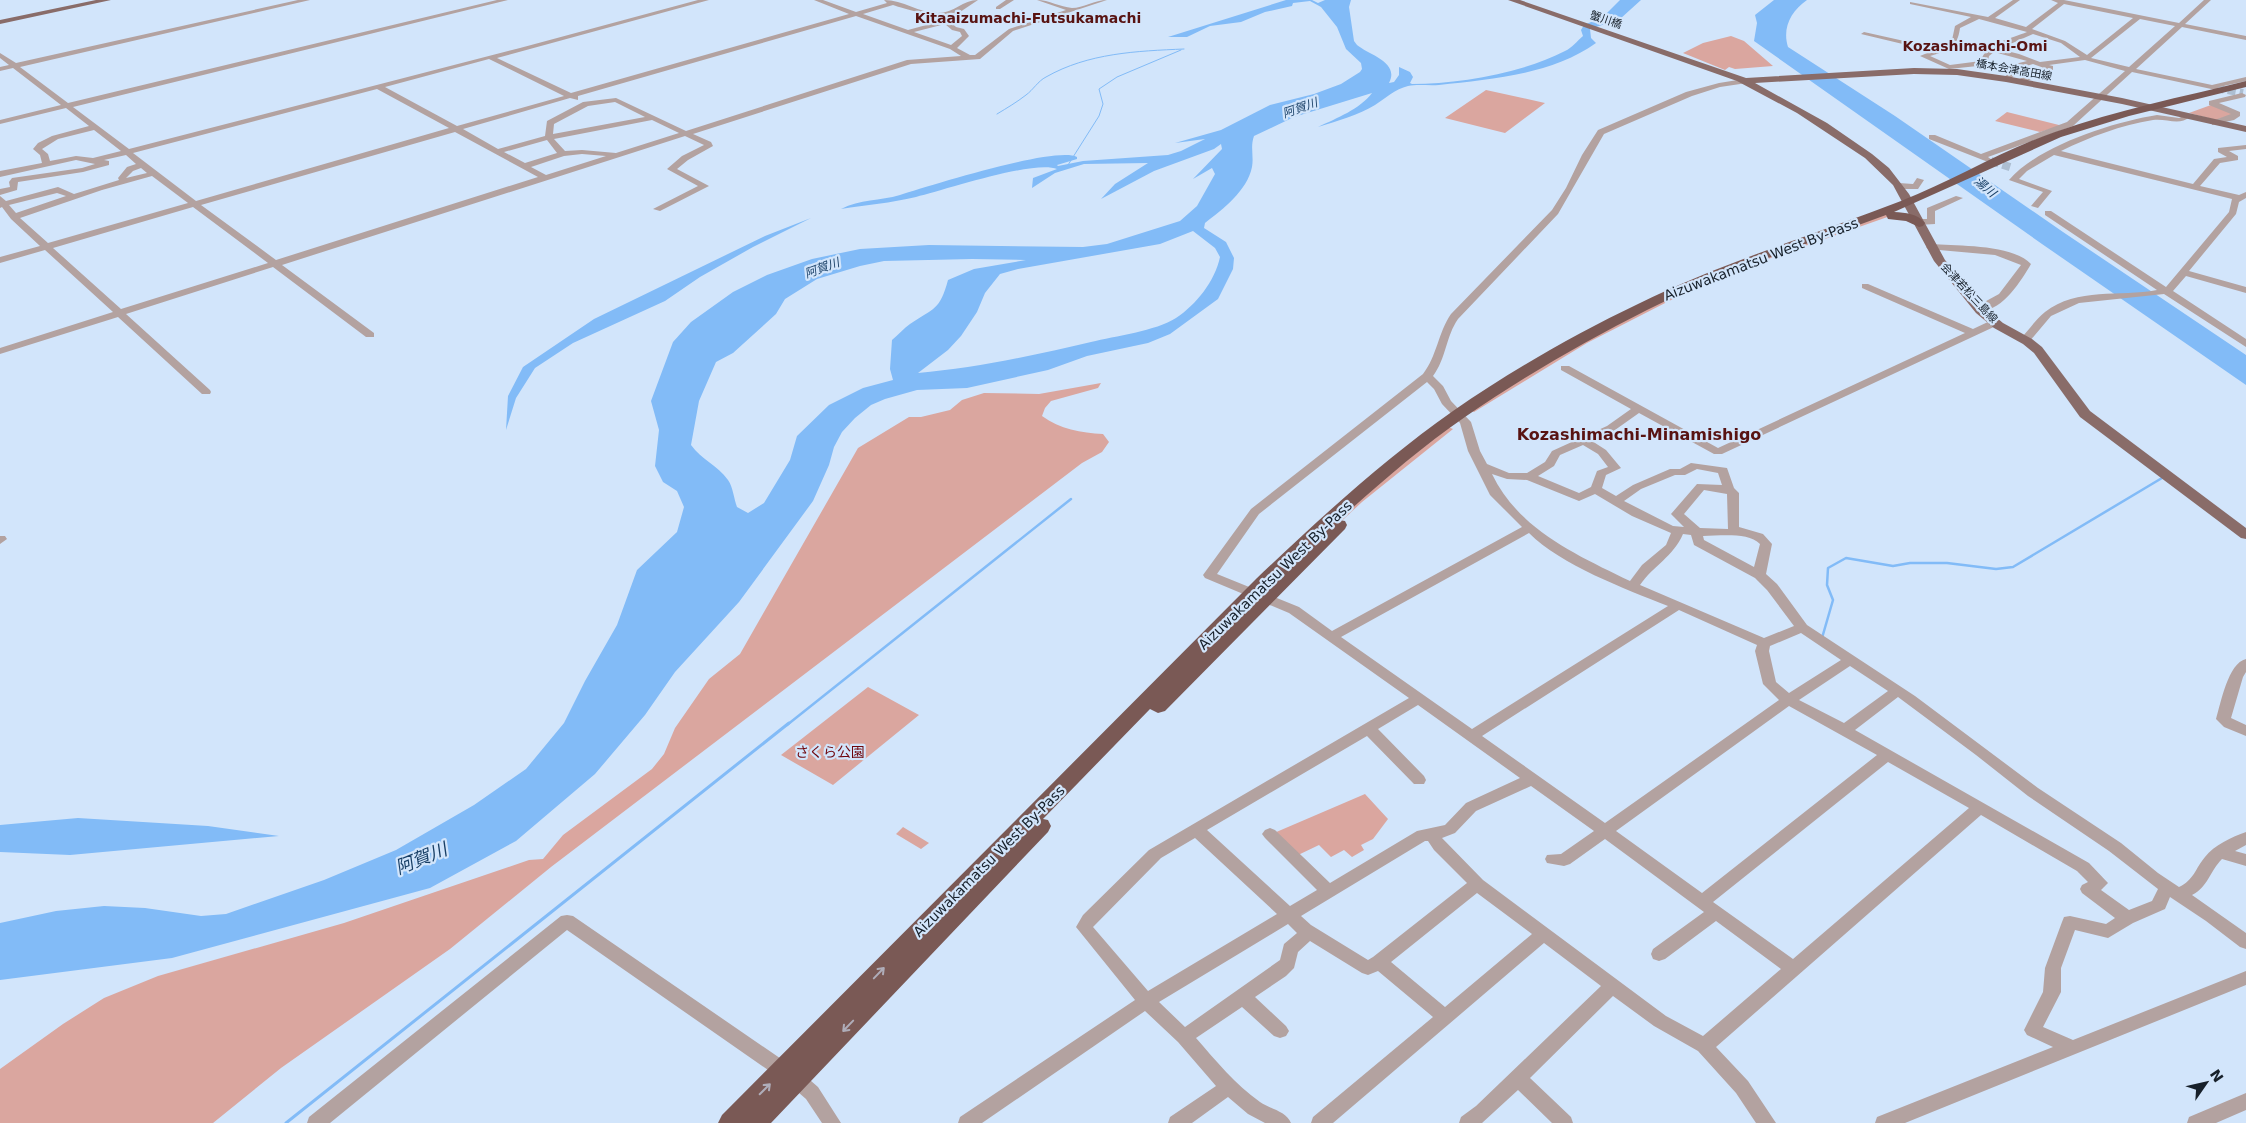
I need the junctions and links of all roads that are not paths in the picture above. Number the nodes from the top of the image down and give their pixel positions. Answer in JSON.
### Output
{"nodes":[{"id":1,"x":107,"y":0,"type":"edge"},
{"id":2,"x":308,"y":0,"type":"edge"},
{"id":3,"x":505,"y":0,"type":"edge"},
{"id":4,"x":706,"y":0,"type":"edge"},
{"id":5,"x":817,"y":0,"type":"edge"},
{"id":6,"x":885,"y":0,"type":"edge"},
{"id":7,"x":975,"y":0,"type":"edge"},
{"id":8,"x":1011,"y":0,"type":"edge"},
{"id":9,"x":1040,"y":0,"type":"edge"},
{"id":10,"x":1104,"y":0,"type":"edge"},
{"id":11,"x":1512,"y":0,"type":"edge"},
{"id":12,"x":2018,"y":0,"type":"edge"},
{"id":13,"x":2054,"y":0,"type":"edge"},
{"id":14,"x":2208,"y":0,"type":"edge"},
{"id":15,"x":2063,"y":2,"type":"junction"},
{"id":16,"x":894,"y":3,"type":"junction"},
{"id":17,"x":1912,"y":3,"type":"dead end"},
{"id":18,"x":998,"y":8,"type":"dead end"},
{"id":19,"x":1073,"y":10,"type":"junction"},
{"id":20,"x":857,"y":14,"type":"junction"},
{"id":21,"x":939,"y":15,"type":"junction"},
{"id":22,"x":1977,"y":17,"type":"junction"},
{"id":23,"x":2138,"y":17,"type":"junction"},
{"id":24,"x":1989,"y":19,"type":"junction"},
{"id":25,"x":0,"y":22,"type":"edge"},
{"id":26,"x":945,"y":22,"type":"junction"},
{"id":27,"x":2180,"y":25,"type":"junction"},
{"id":28,"x":2029,"y":31,"type":"junction"},
{"id":29,"x":908,"y":32,"type":"junction"},
{"id":30,"x":1864,"y":34,"type":"dead end"},
{"id":31,"x":2246,"y":38,"type":"edge"},
{"id":32,"x":2003,"y":45,"type":"junction"},
{"id":33,"x":952,"y":48,"type":"junction"},
{"id":34,"x":1992,"y":50,"type":"junction"},
{"id":35,"x":1942,"y":51,"type":"junction"},
{"id":36,"x":1665,"y":52,"type":"joint"},
{"id":37,"x":0,"y":55,"type":"edge"},
{"id":38,"x":2017,"y":55,"type":"junction"},
{"id":39,"x":490,"y":57,"type":"junction"},
{"id":40,"x":970,"y":58,"type":"junction"},
{"id":41,"x":2087,"y":58,"type":"junction"},
{"id":42,"x":2035,"y":63,"type":"junction"},
{"id":43,"x":14,"y":66,"type":"junction"},
{"id":44,"x":0,"y":69,"type":"edge"},
{"id":45,"x":2131,"y":69,"type":"junction"},
{"id":46,"x":1951,"y":70,"type":"junction"},
{"id":47,"x":2006,"y":79,"type":"junction"},
{"id":48,"x":2246,"y":79,"type":"edge"},
{"id":49,"x":1744,"y":81,"type":"junction"},
{"id":50,"x":2020,"y":82,"type":"junction"},
{"id":51,"x":378,"y":86,"type":"junction"},
{"id":52,"x":2222,"y":89,"type":"junction"},
{"id":53,"x":2245,"y":92,"type":"edge"},
{"id":54,"x":571,"y":96,"type":"junction"},
{"id":55,"x":2100,"y":97,"type":"junction"},
{"id":56,"x":586,"y":104,"type":"junction"},
{"id":57,"x":66,"y":106,"type":"junction"},
{"id":58,"x":2153,"y":109,"type":"junction"},
{"id":59,"x":2186,"y":117,"type":"junction"},
{"id":60,"x":652,"y":118,"type":"junction"},
{"id":61,"x":0,"y":122,"type":"edge"},
{"id":62,"x":2215,"y":123,"type":"junction"},
{"id":63,"x":95,"y":127,"type":"junction"},
{"id":64,"x":457,"y":129,"type":"junction"},
{"id":65,"x":2246,"y":129,"type":"edge"},
{"id":66,"x":686,"y":133,"type":"junction"},
{"id":67,"x":549,"y":137,"type":"junction"},
{"id":68,"x":1932,"y":137,"type":"dead end"},
{"id":69,"x":2246,"y":147,"type":"edge"},
{"id":70,"x":128,"y":152,"type":"junction"},
{"id":71,"x":498,"y":152,"type":"junction"},
{"id":72,"x":2053,"y":152,"type":"junction"},
{"id":73,"x":563,"y":154,"type":"junction"},
{"id":74,"x":616,"y":156,"type":"junction"},
{"id":75,"x":1980,"y":157,"type":"junction"},
{"id":76,"x":96,"y":160,"type":"junction"},
{"id":77,"x":47,"y":164,"type":"junction"},
{"id":78,"x":142,"y":165,"type":"junction"},
{"id":79,"x":525,"y":166,"type":"junction"},
{"id":80,"x":1993,"y":166,"type":"junction"},
{"id":81,"x":2013,"y":168,"type":"tunnel mouth"},
{"id":82,"x":11,"y":171,"type":"junction"},
{"id":83,"x":2023,"y":171,"type":"junction"},
{"id":84,"x":155,"y":173,"type":"junction"},
{"id":85,"x":0,"y":174,"type":"edge"},
{"id":86,"x":545,"y":178,"type":"junction"},
{"id":87,"x":15,"y":180,"type":"junction"},
{"id":88,"x":1920,"y":180,"type":"dead end"},
{"id":89,"x":124,"y":182,"type":"junction"},
{"id":90,"x":2195,"y":187,"type":"junction"},
{"id":91,"x":0,"y":192,"type":"edge"},
{"id":92,"x":1950,"y":192,"type":"junction"},
{"id":93,"x":74,"y":197,"type":"junction"},
{"id":94,"x":2242,"y":197,"type":"edge"},
{"id":95,"x":1,"y":203,"type":"edge"},
{"id":96,"x":196,"y":204,"type":"junction"},
{"id":97,"x":1909,"y":205,"type":"junction"},
{"id":98,"x":2035,"y":206,"type":"dead end"},
{"id":99,"x":657,"y":209,"type":"dead end"},
{"id":100,"x":2048,"y":213,"type":"dead end"},
{"id":101,"x":14,"y":217,"type":"junction"},
{"id":102,"x":48,"y":247,"type":"junction"},
{"id":103,"x":1931,"y":247,"type":"junction"},
{"id":104,"x":0,"y":260,"type":"edge"},
{"id":105,"x":274,"y":264,"type":"junction"},
{"id":106,"x":2182,"y":272,"type":"junction"},
{"id":107,"x":1866,"y":286,"type":"dead end"},
{"id":108,"x":2246,"y":290,"type":"edge"},
{"id":109,"x":2164,"y":291,"type":"junction"},
{"id":110,"x":1980,"y":308,"type":"junction"},
{"id":111,"x":119,"y":313,"type":"junction"},
{"id":112,"x":1994,"y":323,"type":"junction"},
{"id":113,"x":1973,"y":333,"type":"junction"},
{"id":114,"x":370,"y":335,"type":"dead end"},
{"id":115,"x":2025,"y":340,"type":"junction"},
{"id":116,"x":2246,"y":344,"type":"edge"},
{"id":117,"x":0,"y":351,"type":"edge"},
{"id":118,"x":1565,"y":368,"type":"dead end"},
{"id":119,"x":1428,"y":376,"type":"junction"},
{"id":120,"x":206,"y":392,"type":"dead end"},
{"id":121,"x":1638,"y":409,"type":"junction"},
{"id":122,"x":1462,"y":419,"type":"junction"},
{"id":123,"x":1583,"y":440,"type":"junction"},
{"id":124,"x":1482,"y":466,"type":"junction"},
{"id":125,"x":1529,"y":478,"type":"junction"},
{"id":126,"x":1596,"y":489,"type":"junction"},
{"id":127,"x":1729,"y":489,"type":"junction"},
{"id":128,"x":1616,"y":501,"type":"junction"},
{"id":129,"x":1529,"y":528,"type":"junction"},
{"id":130,"x":1678,"y":531,"type":"junction"},
{"id":131,"x":1697,"y":532,"type":"junction"},
{"id":132,"x":1737,"y":532,"type":"junction"},
{"id":133,"x":2246,"y":535,"type":"edge"},
{"id":134,"x":1759,"y":575,"type":"junction"},
{"id":135,"x":1632,"y":587,"type":"junction"},
{"id":136,"x":1258,"y":595,"type":"junction"},
{"id":137,"x":1678,"y":604,"type":"junction"},
{"id":138,"x":1802,"y":628,"type":"junction"},
{"id":139,"x":1332,"y":636,"type":"junction"},
{"id":140,"x":1764,"y":643,"type":"junction"},
{"id":141,"x":1850,"y":660,"type":"junction"},
{"id":142,"x":2246,"y":663,"type":"edge"},
{"id":143,"x":1897,"y":691,"type":"junction"},
{"id":144,"x":1418,"y":699,"type":"junction"},
{"id":145,"x":1788,"y":700,"type":"junction"},
{"id":146,"x":1368,"y":728,"type":"junction"},
{"id":147,"x":1844,"y":730,"type":"junction"},
{"id":148,"x":2246,"y":731,"type":"edge"},
{"id":149,"x":1472,"y":736,"type":"junction"},
{"id":150,"x":1887,"y":755,"type":"junction"},
{"id":151,"x":1532,"y":779,"type":"junction"},
{"id":152,"x":1418,"y":780,"type":"dead end"},
{"id":153,"x":1979,"y":808,"type":"junction"},
{"id":154,"x":1197,"y":830,"type":"junction"},
{"id":155,"x":1606,"y":831,"type":"junction"},
{"id":156,"x":1270,"y":834,"type":"dead end"},
{"id":157,"x":1432,"y":835,"type":"junction"},
{"id":158,"x":2246,"y":838,"type":"edge"},
{"id":159,"x":2219,"y":852,"type":"junction"},
{"id":160,"x":1553,"y":859,"type":"dead end"},
{"id":161,"x":2246,"y":860,"type":"edge"},
{"id":162,"x":1478,"y":884,"type":"junction"},
{"id":163,"x":1328,"y":891,"type":"junction"},
{"id":164,"x":2173,"y":892,"type":"junction"},
{"id":165,"x":1702,"y":902,"type":"junction"},
{"id":166,"x":1716,"y":912,"type":"junction"},
{"id":167,"x":1288,"y":914,"type":"junction"},
{"id":168,"x":2127,"y":918,"type":"junction"},
{"id":169,"x":1305,"y":930,"type":"junction"},
{"id":170,"x":1542,"y":934,"type":"junction"},
{"id":171,"x":2246,"y":942,"type":"edge"},
{"id":172,"x":1659,"y":954,"type":"dead end"},
{"id":173,"x":1379,"y":962,"type":"junction"},
{"id":174,"x":1794,"y":969,"type":"junction"},
{"id":175,"x":2246,"y":978,"type":"edge"},
{"id":176,"x":1612,"y":986,"type":"junction"},
{"id":177,"x":1243,"y":997,"type":"junction"},
{"id":178,"x":1146,"y":1000,"type":"junction"},
{"id":179,"x":1446,"y":1017,"type":"junction"},
{"id":180,"x":1280,"y":1031,"type":"dead end"},
{"id":181,"x":1184,"y":1037,"type":"junction"},
{"id":182,"x":1704,"y":1046,"type":"junction"},
{"id":183,"x":2071,"y":1047,"type":"junction"},
{"id":184,"x":790,"y":1075,"type":"junction"},
{"id":185,"x":1518,"y":1078,"type":"junction"},
{"id":186,"x":1228,"y":1086,"type":"junction"},
{"id":187,"x":2246,"y":1101,"type":"edge"},
{"id":188,"x":316,"y":1123,"type":"edge"},
{"id":189,"x":731,"y":1123,"type":"edge"},
{"id":190,"x":754,"y":1123,"type":"edge"},
{"id":191,"x":832,"y":1123,"type":"edge"},
{"id":192,"x":967,"y":1123,"type":"edge"},
{"id":193,"x":1177,"y":1123,"type":"edge"},
{"id":194,"x":1282,"y":1123,"type":"edge"},
{"id":195,"x":1320,"y":1123,"type":"edge"},
{"id":196,"x":1468,"y":1123,"type":"edge"},
{"id":197,"x":1564,"y":1123,"type":"edge"},
{"id":198,"x":1767,"y":1123,"type":"edge"},
{"id":199,"x":1884,"y":1123,"type":"edge"},
{"id":200,"x":2196,"y":1123,"type":"edge"}],
"edges":[{"from":1,"to":25,"type":"main road"},
{"from":2,"to":43,"type":"street"},
{"from":3,"to":57,"type":"street"},
{"from":4,"to":39,"type":"street"},
{"from":5,"to":20,"type":"street"},
{"from":6,"to":16,"type":"street"},
{"from":7,"to":21,"type":"street"},
{"from":8,"to":18,"type":"street"},
{"from":9,"to":19,"type":"street"},
{"from":10,"to":19,"type":"street"},
{"from":11,"to":36,"type":"main road","name":"蟹川橋"},
{"from":12,"to":24,"type":"street"},
{"from":13,"to":15,"type":"street"},
{"from":14,"to":27,"type":"street"},
{"from":15,"to":23,"type":"street"},
{"from":15,"to":28,"type":"street"},
{"from":16,"to":20,"type":"street"},
{"from":16,"to":21,"type":"street"},
{"from":17,"to":22,"type":"street"},
{"from":19,"to":40,"type":"street"},
{"from":20,"to":29,"type":"street"},
{"from":20,"to":54,"type":"street"},
{"from":21,"to":26,"type":"street"},
{"from":22,"to":24,"type":"street"},
{"from":22,"to":35,"type":"street"},
{"from":23,"to":27,"type":"street"},
{"from":23,"to":41,"type":"street"},
{"from":24,"to":28,"type":"street"},
{"from":26,"to":29,"type":"street"},
{"from":26,"to":33,"type":"street"},
{"from":27,"to":31,"type":"street"},
{"from":27,"to":45,"type":"street"},
{"from":28,"to":32,"type":"street"},
{"from":28,"to":41,"type":"street"},
{"from":29,"to":33,"type":"street"},
{"from":30,"to":35,"type":"street"},
{"from":32,"to":34,"type":"street"},
{"from":32,"to":38,"type":"street"},
{"from":33,"to":40,"type":"street"},
{"from":34,"to":38,"type":"street"},
{"from":34,"to":46,"type":"street"},
{"from":35,"to":46,"type":"street"},
{"from":36,"to":49,"type":"main road","name":"会津若松三島線"},
{"from":37,"to":43,"type":"street"},
{"from":38,"to":42,"type":"street"},
{"from":39,"to":51,"type":"street"},
{"from":39,"to":54,"type":"street"},
{"from":40,"to":66,"type":"street"},
{"from":41,"to":42,"type":"street"},
{"from":41,"to":45,"type":"street"},
{"from":42,"to":47,"type":"street"},
{"from":42,"to":50,"type":"street"},
{"from":43,"to":44,"type":"street"},
{"from":43,"to":57,"type":"street"},
{"from":45,"to":52,"type":"street"},
{"from":45,"to":55,"type":"street"},
{"from":46,"to":47,"type":"main road","name":"橋本会津高田線"},
{"from":46,"to":49,"type":"main road","name":"橋本会津高田線"},
{"from":47,"to":50,"type":"main road","name":"橋本会津高田線"},
{"from":48,"to":52,"type":"street"},
{"from":49,"to":97,"type":"main road","name":"会津若松三島線"},
{"from":49,"to":119,"type":"street"},
{"from":50,"to":55,"type":"main road","name":"橋本会津高田線"},
{"from":51,"to":64,"type":"street"},
{"from":51,"to":70,"type":"street"},
{"from":52,"to":53,"type":"highway","name":"Aizuwakamatsu West By-Pass"},
{"from":52,"to":58,"type":"highway","name":"Aizuwakamatsu West By-Pass"},
{"from":53,"to":62,"type":"street"},
{"from":54,"to":56,"type":"street"},
{"from":54,"to":64,"type":"street"},
{"from":55,"to":58,"type":"main road","name":"橋本会津高田線"},
{"from":55,"to":75,"type":"street"},
{"from":56,"to":60,"type":"street"},
{"from":56,"to":67,"type":"street"},
{"from":57,"to":61,"type":"street"},
{"from":57,"to":63,"type":"street"},
{"from":58,"to":59,"type":"main road","name":"橋本会津高田線"},
{"from":58,"to":80,"type":"highway","name":"Aizuwakamatsu West By-Pass"},
{"from":59,"to":62,"type":"main road","name":"橋本会津高田線"},
{"from":59,"to":72,"type":"street"},
{"from":60,"to":66,"type":"street"},
{"from":60,"to":67,"type":"street"},
{"from":62,"to":65,"type":"main road","name":"橋本会津高田線"},
{"from":63,"to":70,"type":"street"},
{"from":63,"to":77,"type":"street"},
{"from":64,"to":71,"type":"street"},
{"from":64,"to":96,"type":"street"},
{"from":66,"to":74,"type":"street"},
{"from":66,"to":99,"type":"street"},
{"from":67,"to":71,"type":"street"},
{"from":67,"to":73,"type":"street"},
{"from":68,"to":75,"type":"street"},
{"from":69,"to":90,"type":"street"},
{"from":70,"to":76,"type":"street"},
{"from":70,"to":78,"type":"street"},
{"from":71,"to":79,"type":"street"},
{"from":72,"to":83,"type":"street"},
{"from":72,"to":90,"type":"street"},
{"from":73,"to":74,"type":"street"},
{"from":73,"to":79,"type":"street"},
{"from":74,"to":86,"type":"street"},
{"from":75,"to":80,"type":"street"},
{"from":76,"to":77,"type":"street"},
{"from":76,"to":87,"type":"street"},
{"from":77,"to":82,"type":"street"},
{"from":78,"to":84,"type":"street"},
{"from":78,"to":89,"type":"street"},
{"from":79,"to":86,"type":"street"},
{"from":80,"to":92,"type":"highway","name":"Aizuwakamatsu West By-Pass"},
{"from":81,"to":83,"type":"street"},
{"from":82,"to":85,"type":"street"},
{"from":82,"to":87,"type":"street"},
{"from":83,"to":98,"type":"street"},
{"from":84,"to":89,"type":"street"},
{"from":84,"to":96,"type":"street"},
{"from":86,"to":105,"type":"street"},
{"from":87,"to":91,"type":"street"},
{"from":88,"to":97,"type":"street"},
{"from":89,"to":93,"type":"street"},
{"from":90,"to":94,"type":"street"},
{"from":92,"to":97,"type":"highway","name":"Aizuwakamatsu West By-Pass"},
{"from":92,"to":97,"type":"highway","name":"Aizuwakamatsu West By-Pass"},
{"from":92,"to":97,"type":"street"},
{"from":93,"to":95,"type":"street"},
{"from":93,"to":101,"type":"street"},
{"from":94,"to":106,"type":"street"},
{"from":95,"to":101,"type":"street"},
{"from":96,"to":102,"type":"street"},
{"from":96,"to":105,"type":"street"},
{"from":97,"to":103,"type":"main road","name":"会津若松三島線"},
{"from":97,"to":122,"type":"highway","name":"Aizuwakamatsu West By-Pass"},
{"from":97,"to":122,"type":"highway","name":"Aizuwakamatsu West By-Pass"},
{"from":100,"to":109,"type":"street"},
{"from":101,"to":102,"type":"street"},
{"from":102,"to":104,"type":"street"},
{"from":102,"to":111,"type":"street"},
{"from":103,"to":110,"type":"main road","name":"会津若松三島線"},
{"from":103,"to":110,"type":"street"},
{"from":105,"to":111,"type":"street"},
{"from":105,"to":114,"type":"street"},
{"from":106,"to":108,"type":"street"},
{"from":106,"to":109,"type":"street"},
{"from":107,"to":113,"type":"street"},
{"from":109,"to":115,"type":"street"},
{"from":109,"to":116,"type":"street"},
{"from":110,"to":112,"type":"main road","name":"会津若松三島線"},
{"from":111,"to":117,"type":"street"},
{"from":111,"to":120,"type":"street"},
{"from":112,"to":113,"type":"street"},
{"from":112,"to":115,"type":"main road","name":"会津若松三島線"},
{"from":113,"to":121,"type":"street"},
{"from":115,"to":133,"type":"main road","name":"会津若松三島線"},
{"from":118,"to":121,"type":"street"},
{"from":119,"to":122,"type":"street"},
{"from":119,"to":136,"type":"street"},
{"from":121,"to":123,"type":"street"},
{"from":122,"to":124,"type":"street"},
{"from":122,"to":136,"type":"highway","name":"Aizuwakamatsu West By-Pass"},
{"from":123,"to":125,"type":"street"},
{"from":123,"to":126,"type":"street"},
{"from":124,"to":125,"type":"street"},
{"from":124,"to":129,"type":"street"},
{"from":125,"to":126,"type":"street"},
{"from":126,"to":128,"type":"street"},
{"from":127,"to":128,"type":"street"},
{"from":127,"to":131,"type":"street"},
{"from":127,"to":132,"type":"street"},
{"from":128,"to":130,"type":"street"},
{"from":129,"to":135,"type":"street"},
{"from":129,"to":139,"type":"street"},
{"from":130,"to":131,"type":"street"},
{"from":130,"to":135,"type":"street"},
{"from":131,"to":132,"type":"street"},
{"from":131,"to":134,"type":"street"},
{"from":132,"to":134,"type":"street"},
{"from":134,"to":138,"type":"street"},
{"from":135,"to":137,"type":"street"},
{"from":136,"to":139,"type":"street"},
{"from":136,"to":184,"type":"highway","name":"Aizuwakamatsu West By-Pass"},
{"from":137,"to":140,"type":"street"},
{"from":137,"to":149,"type":"street"},
{"from":138,"to":140,"type":"street"},
{"from":138,"to":141,"type":"street"},
{"from":139,"to":144,"type":"street"},
{"from":140,"to":145,"type":"street"},
{"from":141,"to":143,"type":"street"},
{"from":141,"to":145,"type":"street"},
{"from":142,"to":148,"type":"street"},
{"from":143,"to":147,"type":"street"},
{"from":143,"to":164,"type":"street"},
{"from":144,"to":146,"type":"street"},
{"from":144,"to":149,"type":"street"},
{"from":145,"to":147,"type":"street"},
{"from":145,"to":155,"type":"street"},
{"from":146,"to":152,"type":"street"},
{"from":146,"to":154,"type":"street"},
{"from":147,"to":150,"type":"street"},
{"from":149,"to":151,"type":"street"},
{"from":150,"to":153,"type":"street"},
{"from":150,"to":165,"type":"street"},
{"from":151,"to":155,"type":"street"},
{"from":151,"to":157,"type":"street"},
{"from":153,"to":168,"type":"street"},
{"from":153,"to":174,"type":"street"},
{"from":154,"to":167,"type":"street"},
{"from":154,"to":178,"type":"street"},
{"from":155,"to":160,"type":"street"},
{"from":155,"to":165,"type":"street"},
{"from":156,"to":163,"type":"street"},
{"from":157,"to":162,"type":"street"},
{"from":157,"to":163,"type":"street"},
{"from":158,"to":159,"type":"street"},
{"from":159,"to":161,"type":"street"},
{"from":159,"to":164,"type":"street"},
{"from":162,"to":170,"type":"street"},
{"from":162,"to":173,"type":"street"},
{"from":163,"to":167,"type":"street"},
{"from":164,"to":168,"type":"street"},
{"from":164,"to":171,"type":"street"},
{"from":165,"to":166,"type":"street"},
{"from":166,"to":172,"type":"street"},
{"from":166,"to":174,"type":"street"},
{"from":167,"to":169,"type":"street"},
{"from":167,"to":178,"type":"street"},
{"from":168,"to":183,"type":"street"},
{"from":169,"to":173,"type":"street"},
{"from":169,"to":177,"type":"street"},
{"from":170,"to":176,"type":"street"},
{"from":170,"to":179,"type":"street"},
{"from":173,"to":179,"type":"street"},
{"from":174,"to":182,"type":"street"},
{"from":175,"to":183,"type":"street"},
{"from":176,"to":182,"type":"street"},
{"from":176,"to":185,"type":"street"},
{"from":177,"to":180,"type":"street"},
{"from":177,"to":181,"type":"street"},
{"from":178,"to":181,"type":"street"},
{"from":178,"to":192,"type":"street"},
{"from":179,"to":195,"type":"street"},
{"from":181,"to":186,"type":"street"},
{"from":182,"to":198,"type":"street"},
{"from":183,"to":199,"type":"street"},
{"from":184,"to":188,"type":"street"},
{"from":189,"to":184,"type":"highway","name":"Aizuwakamatsu West By-Pass","one_way":true},
{"from":184,"to":190,"type":"highway","name":"Aizuwakamatsu West By-Pass"},
{"from":184,"to":191,"type":"street"},
{"from":185,"to":196,"type":"street"},
{"from":185,"to":197,"type":"street"},
{"from":186,"to":193,"type":"street"},
{"from":186,"to":194,"type":"street"},
{"from":187,"to":200,"type":"street"}]}
